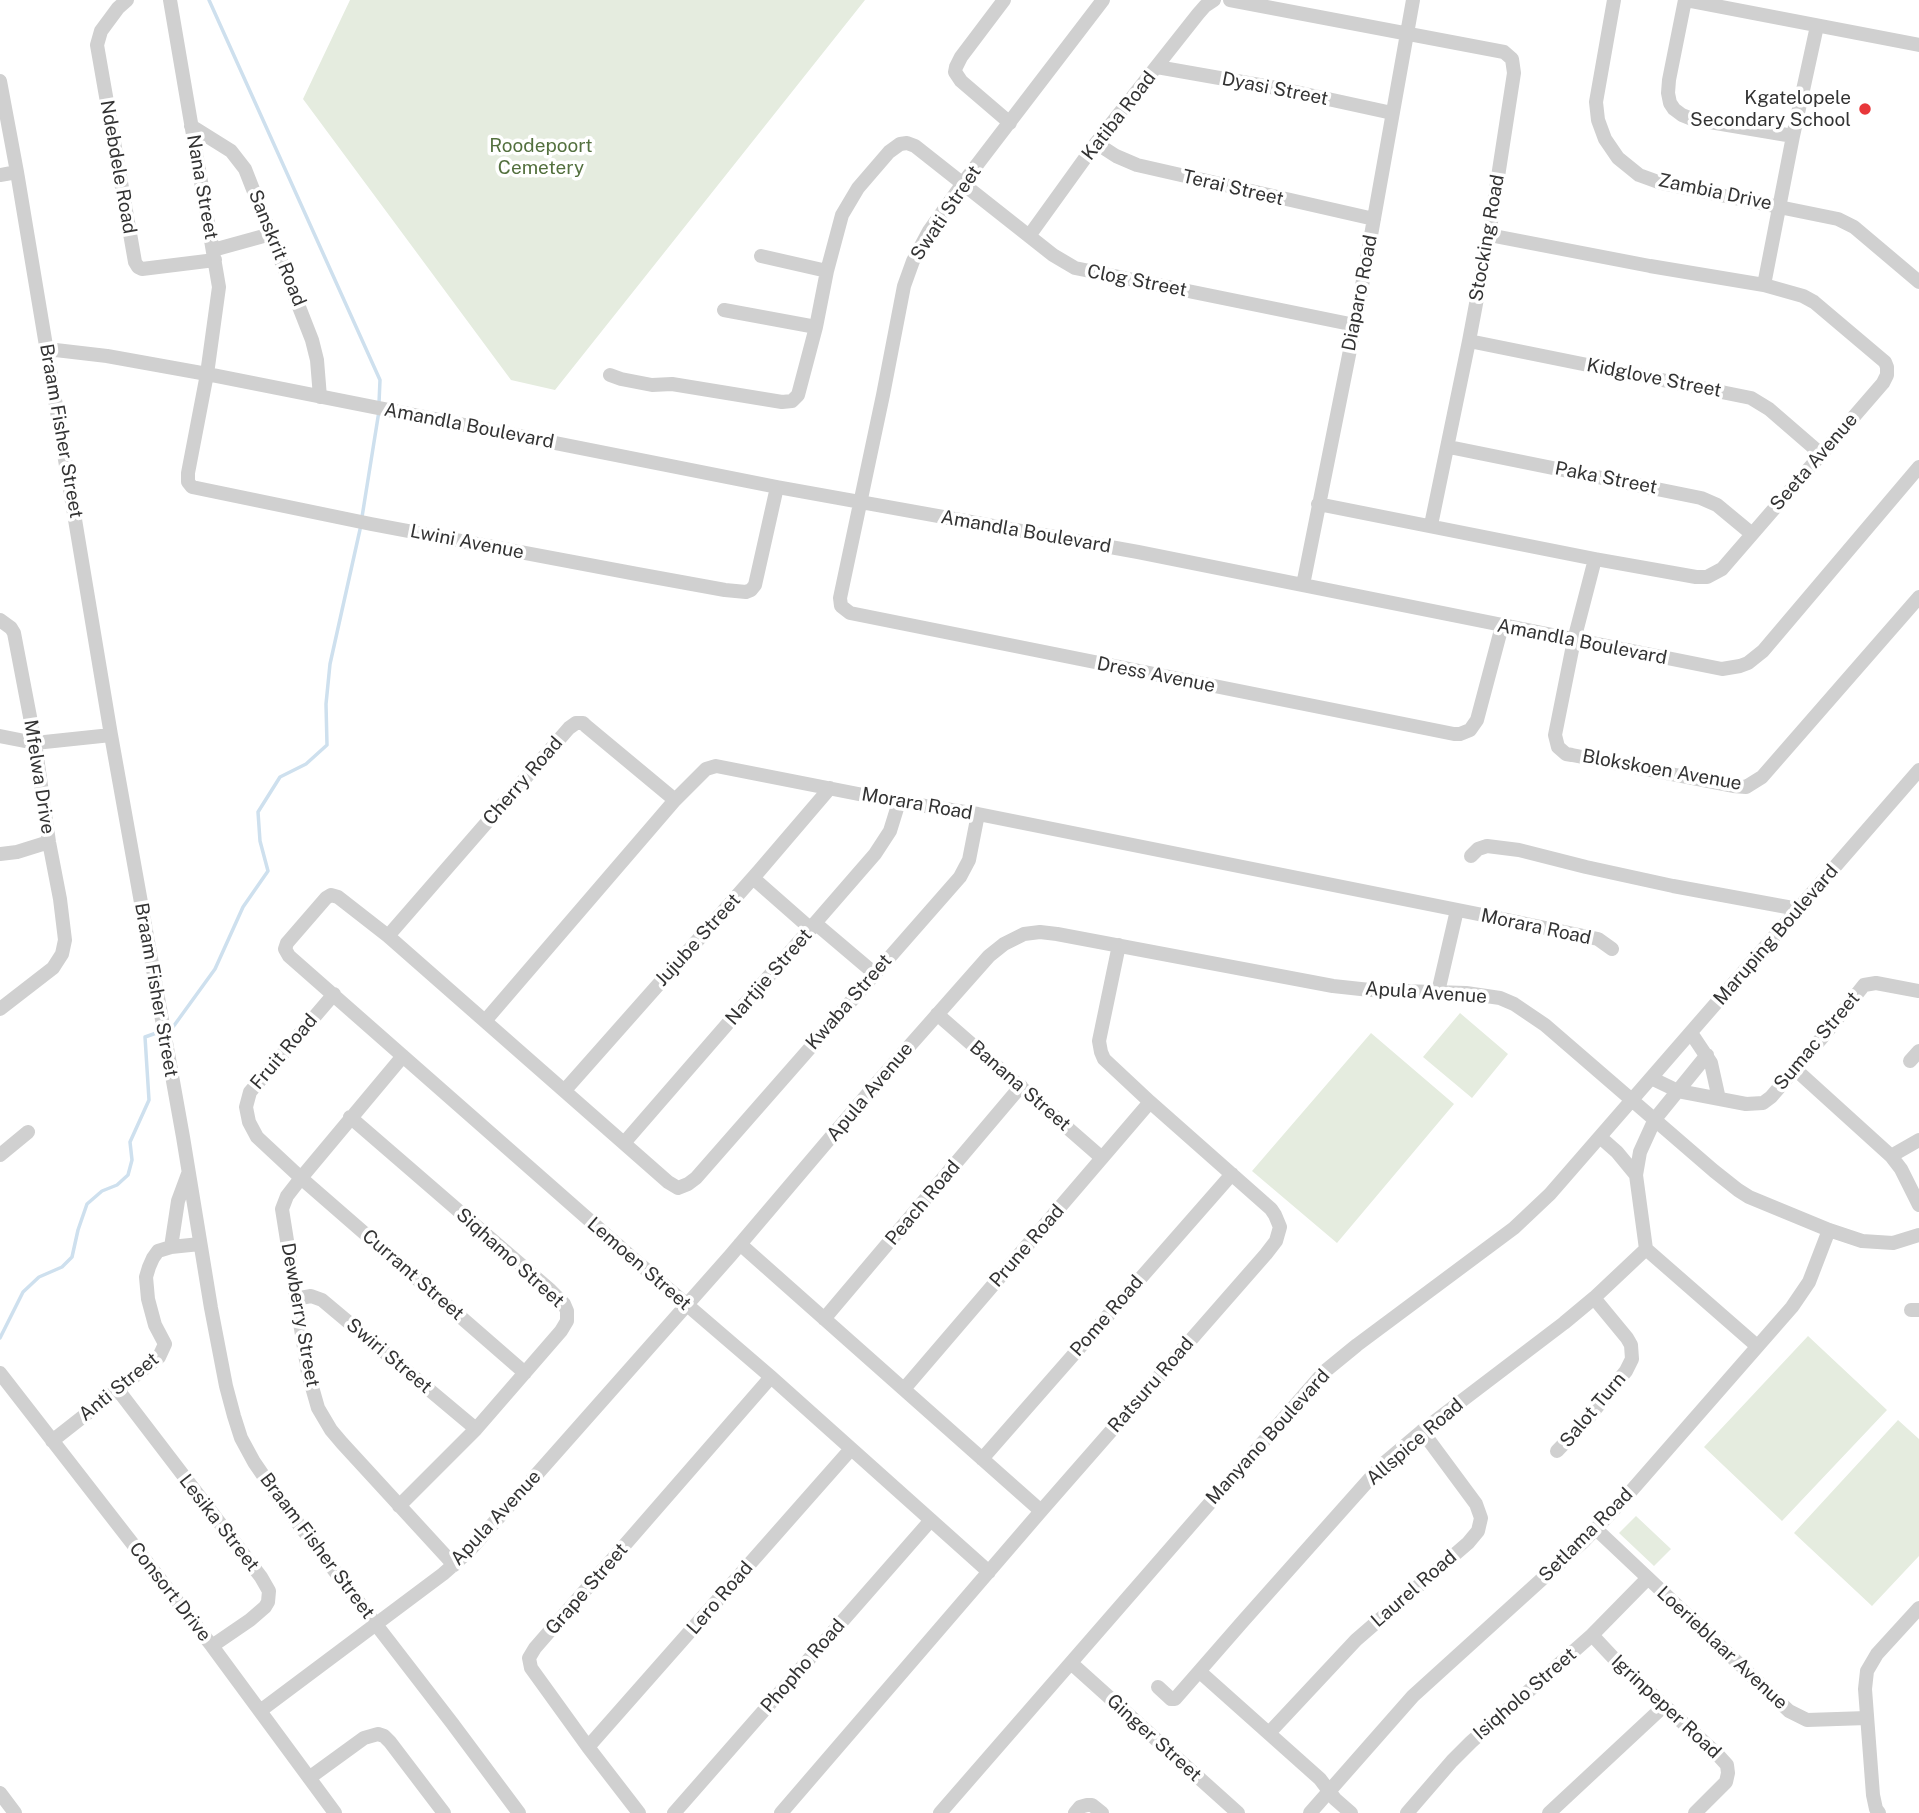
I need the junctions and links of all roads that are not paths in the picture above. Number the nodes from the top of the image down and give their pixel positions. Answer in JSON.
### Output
{"nodes":[{"id":1,"x":127,"y":0,"type":"edge"},
{"id":2,"x":170,"y":0,"type":"edge"},
{"id":3,"x":1004,"y":0,"type":"edge"},
{"id":4,"x":1103,"y":0,"type":"edge"},
{"id":5,"x":1214,"y":0,"type":"edge"},
{"id":6,"x":1230,"y":0,"type":"edge"},
{"id":7,"x":1413,"y":0,"type":"edge"},
{"id":8,"x":1614,"y":0,"type":"edge"},
{"id":9,"x":1685,"y":0,"type":"edge"},
{"id":10,"x":1817,"y":26,"type":"junction"},
{"id":11,"x":1406,"y":34,"type":"junction"},
{"id":12,"x":1919,"y":45,"type":"edge"},
{"id":13,"x":1157,"y":67,"type":"junction"},
{"id":14,"x":0,"y":81,"type":"edge"},
{"id":15,"x":1392,"y":113,"type":"junction"},
{"id":16,"x":1010,"y":123,"type":"junction"},
{"id":17,"x":191,"y":125,"type":"junction"},
{"id":18,"x":1793,"y":136,"type":"junction"},
{"id":19,"x":1097,"y":143,"type":"junction"},
{"id":20,"x":17,"y":172,"type":"junction"},
{"id":21,"x":0,"y":175,"type":"edge"},
{"id":22,"x":963,"y":183,"type":"junction"},
{"id":23,"x":1779,"y":206,"type":"junction"},
{"id":24,"x":1374,"y":219,"type":"junction"},
{"id":25,"x":271,"y":234,"type":"junction"},
{"id":26,"x":1489,"y":235,"type":"junction"},
{"id":27,"x":1028,"y":236,"type":"junction"},
{"id":28,"x":214,"y":255,"type":"junction"},
{"id":29,"x":761,"y":256,"type":"dead end"},
{"id":30,"x":827,"y":271,"type":"junction"},
{"id":31,"x":1919,"y":282,"type":"edge"},
{"id":32,"x":1765,"y":285,"type":"junction"},
{"id":33,"x":724,"y":310,"type":"dead end"},
{"id":34,"x":1355,"y":325,"type":"junction"},
{"id":35,"x":816,"y":327,"type":"junction"},
{"id":36,"x":1469,"y":341,"type":"junction"},
{"id":37,"x":47,"y":349,"type":"junction"},
{"id":38,"x":207,"y":374,"type":"junction"},
{"id":39,"x":610,"y":375,"type":"dead end"},
{"id":40,"x":320,"y":397,"type":"junction"},
{"id":41,"x":1449,"y":447,"type":"junction"},
{"id":42,"x":1821,"y":454,"type":"junction"},
{"id":43,"x":1919,"y":467,"type":"edge"},
{"id":44,"x":776,"y":487,"type":"junction"},
{"id":45,"x":861,"y":503,"type":"junction"},
{"id":46,"x":1318,"y":504,"type":"junction"},
{"id":47,"x":1432,"y":525,"type":"junction"},
{"id":48,"x":1752,"y":534,"type":"junction"},
{"id":49,"x":1595,"y":559,"type":"junction"},
{"id":50,"x":1303,"y":585,"type":"junction"},
{"id":51,"x":1919,"y":597,"type":"edge"},
{"id":52,"x":0,"y":620,"type":"edge"},
{"id":53,"x":1502,"y":626,"type":"junction"},
{"id":54,"x":1574,"y":640,"type":"junction"},
{"id":55,"x":111,"y":735,"type":"junction"},
{"id":56,"x":0,"y":737,"type":"edge"},
{"id":57,"x":35,"y":743,"type":"junction"},
{"id":58,"x":1919,"y":770,"type":"edge"},
{"id":59,"x":830,"y":788,"type":"junction"},
{"id":60,"x":675,"y":800,"type":"junction"},
{"id":61,"x":899,"y":802,"type":"junction"},
{"id":62,"x":978,"y":814,"type":"junction"},
{"id":63,"x":49,"y":842,"type":"junction"},
{"id":64,"x":0,"y":853,"type":"edge"},
{"id":65,"x":1471,"y":856,"type":"dead end"},
{"id":66,"x":753,"y":878,"type":"junction"},
{"id":67,"x":1798,"y":909,"type":"junction"},
{"id":68,"x":1457,"y":910,"type":"junction"},
{"id":69,"x":813,"y":926,"type":"junction"},
{"id":70,"x":387,"y":936,"type":"junction"},
{"id":71,"x":1119,"y":945,"type":"junction"},
{"id":72,"x":1612,"y":949,"type":"dead end"},
{"id":73,"x":874,"y":973,"type":"junction"},
{"id":74,"x":1438,"y":992,"type":"junction"},
{"id":75,"x":1919,"y":992,"type":"edge"},
{"id":76,"x":334,"y":994,"type":"junction"},
{"id":77,"x":0,"y":1009,"type":"edge"},
{"id":78,"x":937,"y":1014,"type":"junction"},
{"id":79,"x":485,"y":1021,"type":"junction"},
{"id":80,"x":1691,"y":1033,"type":"junction"},
{"id":81,"x":1707,"y":1055,"type":"junction"},
{"id":82,"x":403,"y":1056,"type":"junction"},
{"id":83,"x":1795,"y":1069,"type":"junction"},
{"id":84,"x":1651,"y":1078,"type":"junction"},
{"id":85,"x":1021,"y":1086,"type":"junction"},
{"id":86,"x":565,"y":1090,"type":"junction"},
{"id":87,"x":1676,"y":1090,"type":"junction"},
{"id":88,"x":1719,"y":1099,"type":"junction"},
{"id":89,"x":1633,"y":1100,"type":"junction"},
{"id":90,"x":1150,"y":1102,"type":"junction"},
{"id":91,"x":350,"y":1117,"type":"junction"},
{"id":92,"x":1655,"y":1119,"type":"junction"},
{"id":93,"x":28,"y":1132,"type":"dead end"},
{"id":94,"x":1600,"y":1138,"type":"junction"},
{"id":95,"x":1919,"y":1140,"type":"edge"},
{"id":96,"x":624,"y":1143,"type":"junction"},
{"id":97,"x":0,"y":1155,"type":"edge"},
{"id":98,"x":1891,"y":1156,"type":"junction"},
{"id":99,"x":1102,"y":1158,"type":"junction"},
{"id":100,"x":189,"y":1172,"type":"junction"},
{"id":101,"x":1232,"y":1174,"type":"junction"},
{"id":102,"x":1636,"y":1175,"type":"junction"},
{"id":103,"x":301,"y":1178,"type":"junction"},
{"id":104,"x":1919,"y":1205,"type":"edge"},
{"id":105,"x":1829,"y":1230,"type":"junction"},
{"id":106,"x":1919,"y":1234,"type":"edge"},
{"id":107,"x":201,"y":1244,"type":"junction"},
{"id":108,"x":740,"y":1244,"type":"junction"},
{"id":109,"x":171,"y":1247,"type":"junction"},
{"id":110,"x":1646,"y":1249,"type":"junction"},
{"id":111,"x":1594,"y":1298,"type":"junction"},
{"id":112,"x":295,"y":1299,"type":"junction"},
{"id":113,"x":687,"y":1305,"type":"junction"},
{"id":114,"x":824,"y":1319,"type":"junction"},
{"id":115,"x":1757,"y":1346,"type":"junction"},
{"id":116,"x":0,"y":1373,"type":"edge"},
{"id":117,"x":525,"y":1373,"type":"junction"},
{"id":118,"x":771,"y":1377,"type":"junction"},
{"id":119,"x":904,"y":1389,"type":"junction"},
{"id":120,"x":118,"y":1390,"type":"junction"},
{"id":121,"x":476,"y":1429,"type":"junction"},
{"id":122,"x":1422,"y":1431,"type":"junction"},
{"id":123,"x":52,"y":1441,"type":"junction"},
{"id":124,"x":851,"y":1449,"type":"junction"},
{"id":125,"x":1557,"y":1451,"type":"dead end"},
{"id":126,"x":982,"y":1459,"type":"junction"},
{"id":127,"x":399,"y":1506,"type":"junction"},
{"id":128,"x":1041,"y":1511,"type":"junction"},
{"id":129,"x":931,"y":1520,"type":"junction"},
{"id":130,"x":1596,"y":1529,"type":"junction"},
{"id":131,"x":454,"y":1565,"type":"junction"},
{"id":132,"x":989,"y":1572,"type":"junction"},
{"id":133,"x":1648,"y":1578,"type":"junction"},
{"id":134,"x":1919,"y":1608,"type":"edge"},
{"id":135,"x":376,"y":1623,"type":"junction"},
{"id":136,"x":1592,"y":1635,"type":"junction"},
{"id":137,"x":212,"y":1646,"type":"junction"},
{"id":138,"x":1071,"y":1663,"type":"junction"},
{"id":139,"x":1200,"y":1672,"type":"junction"},
{"id":140,"x":1158,"y":1687,"type":"dead end"},
{"id":141,"x":1664,"y":1706,"type":"junction"},
{"id":142,"x":260,"y":1710,"type":"junction"},
{"id":143,"x":1867,"y":1718,"type":"junction"},
{"id":144,"x":1269,"y":1733,"type":"junction"},
{"id":145,"x":588,"y":1747,"type":"junction"},
{"id":146,"x":309,"y":1777,"type":"junction"},
{"id":147,"x":1329,"y":1790,"type":"junction"},
{"id":148,"x":0,"y":1793,"type":"edge"},
{"id":149,"x":1876,"y":1812,"type":"edge"},
{"id":150,"x":15,"y":1813,"type":"edge"},
{"id":151,"x":335,"y":1813,"type":"edge"},
{"id":152,"x":444,"y":1813,"type":"edge"},
{"id":153,"x":519,"y":1813,"type":"edge"},
{"id":154,"x":639,"y":1813,"type":"edge"},
{"id":155,"x":674,"y":1813,"type":"edge"},
{"id":156,"x":780,"y":1813,"type":"edge"},
{"id":157,"x":940,"y":1813,"type":"edge"},
{"id":158,"x":1075,"y":1813,"type":"edge"},
{"id":159,"x":1102,"y":1813,"type":"edge"},
{"id":160,"x":1238,"y":1813,"type":"edge"},
{"id":161,"x":1310,"y":1813,"type":"edge"},
{"id":162,"x":1351,"y":1813,"type":"edge"},
{"id":163,"x":1407,"y":1813,"type":"edge"},
{"id":164,"x":1549,"y":1813,"type":"edge"},
{"id":165,"x":1695,"y":1813,"type":"edge"}],
"edges":[{"from":1,"to":28,"type":"street","name":"Ndebdele Road"},
{"from":2,"to":17,"type":"street","name":"Nana Street"},
{"from":3,"to":16,"type":"street"},
{"from":4,"to":16,"type":"street","name":"Swati Street"},
{"from":5,"to":13,"type":"street","name":"Katiba Road"},
{"from":6,"to":11,"type":"street"},
{"from":7,"to":11,"type":"street","name":"Diaparo Road"},
{"from":8,"to":23,"type":"street","name":"Zambia Drive"},
{"from":9,"to":10,"type":"street"},
{"from":9,"to":18,"type":"street"},
{"from":10,"to":12,"type":"street"},
{"from":10,"to":18,"type":"street"},
{"from":11,"to":15,"type":"street","name":"Diaparo Road"},
{"from":11,"to":26,"type":"street","name":"Stocking Road"},
{"from":13,"to":15,"type":"street","name":"Dyasi Street"},
{"from":13,"to":19,"type":"street","name":"Katiba Road"},
{"from":14,"to":20,"type":"street","name":"Braam Fisher Street"},
{"from":15,"to":24,"type":"street","name":"Diaparo Road"},
{"from":16,"to":22,"type":"street","name":"Swati Street"},
{"from":17,"to":25,"type":"street","name":"Sanskrit Road"},
{"from":17,"to":28,"type":"street","name":"Nana Street"},
{"from":18,"to":23,"type":"street"},
{"from":19,"to":24,"type":"street","name":"Terai Street"},
{"from":19,"to":27,"type":"street","name":"Katiba Road"},
{"from":20,"to":21,"type":"street"},
{"from":20,"to":37,"type":"street","name":"Braam Fisher Street"},
{"from":22,"to":27,"type":"street","name":"Clog Street"},
{"from":22,"to":30,"type":"street","name":"Clog Street"},
{"from":22,"to":45,"type":"street","name":"Swati Street"},
{"from":23,"to":31,"type":"street","name":"Zambia Drive"},
{"from":23,"to":32,"type":"street"},
{"from":24,"to":34,"type":"street","name":"Diaparo Road"},
{"from":25,"to":28,"type":"street"},
{"from":25,"to":40,"type":"street","name":"Sanskrit Road"},
{"from":26,"to":32,"type":"street","name":"Seeta Avenue"},
{"from":26,"to":36,"type":"street","name":"Stocking Road"},
{"from":27,"to":34,"type":"street","name":"Clog Street"},
{"from":28,"to":38,"type":"street","name":"Nana Street"},
{"from":29,"to":30,"type":"street"},
{"from":30,"to":35,"type":"street"},
{"from":32,"to":42,"type":"street","name":"Seeta Avenue"},
{"from":33,"to":35,"type":"street"},
{"from":34,"to":46,"type":"street","name":"Diaparo Road"},
{"from":35,"to":39,"type":"street"},
{"from":36,"to":41,"type":"street","name":"Stocking Road"},
{"from":36,"to":42,"type":"street","name":"Kidglove Street"},
{"from":37,"to":38,"type":"street","name":"Amandla Boulevard"},
{"from":37,"to":55,"type":"street","name":"Braam Fisher Street"},
{"from":38,"to":40,"type":"street","name":"Amandla Boulevard"},
{"from":38,"to":44,"type":"street","name":"Lwini Avenue"},
{"from":40,"to":44,"type":"street","name":"Amandla Boulevard"},
{"from":41,"to":47,"type":"street","name":"Stocking Road"},
{"from":41,"to":48,"type":"street","name":"Paka Street"},
{"from":42,"to":48,"type":"street","name":"Seeta Avenue"},
{"from":43,"to":54,"type":"street","name":"Amandla Boulevard"},
{"from":44,"to":45,"type":"street","name":"Amandla Boulevard"},
{"from":45,"to":50,"type":"street","name":"Amandla Boulevard"},
{"from":45,"to":53,"type":"street","name":"Dress Avenue"},
{"from":46,"to":47,"type":"street","name":"Seeta Avenue"},
{"from":46,"to":50,"type":"street","name":"Diaparo Road"},
{"from":47,"to":49,"type":"street","name":"Seeta Avenue"},
{"from":48,"to":49,"type":"street","name":"Seeta Avenue"},
{"from":49,"to":54,"type":"street","name":"Blokskoen Avenue"},
{"from":50,"to":53,"type":"street","name":"Amandla Boulevard"},
{"from":51,"to":54,"type":"street","name":"Blokskoen Avenue"},
{"from":52,"to":57,"type":"street","name":"Mfelwa Drive"},
{"from":53,"to":54,"type":"street","name":"Amandla Boulevard"},
{"from":55,"to":57,"type":"street"},
{"from":55,"to":100,"type":"street","name":"Braam Fisher Street"},
{"from":56,"to":57,"type":"street"},
{"from":57,"to":63,"type":"street","name":"Mfelwa Drive"},
{"from":58,"to":67,"type":"street","name":"Maruping Boulevard"},
{"from":59,"to":60,"type":"street","name":"Morara Road"},
{"from":59,"to":61,"type":"street","name":"Morara Road"},
{"from":59,"to":66,"type":"street","name":"Jujube Street"},
{"from":60,"to":70,"type":"street","name":"Cherry Road"},
{"from":60,"to":79,"type":"street","name":"Morara Road"},
{"from":61,"to":62,"type":"street","name":"Morara Road"},
{"from":61,"to":69,"type":"street","name":"Nartjie Street"},
{"from":62,"to":68,"type":"street","name":"Morara Road"},
{"from":62,"to":73,"type":"street","name":"Kwaba Street"},
{"from":63,"to":64,"type":"street"},
{"from":63,"to":77,"type":"street","name":"Mfelwa Drive"},
{"from":65,"to":67,"type":"street"},
{"from":66,"to":69,"type":"street"},
{"from":66,"to":86,"type":"street","name":"Jujube Street"},
{"from":67,"to":80,"type":"street","name":"Maruping Boulevard"},
{"from":68,"to":72,"type":"street","name":"Morara Road"},
{"from":68,"to":74,"type":"street","name":"Morara Road"},
{"from":69,"to":73,"type":"street"},
{"from":69,"to":96,"type":"street","name":"Nartjie Street"},
{"from":70,"to":76,"type":"street","name":"Lemoen Street"},
{"from":70,"to":79,"type":"street"},
{"from":71,"to":74,"type":"street","name":"Apula Avenue"},
{"from":71,"to":78,"type":"street","name":"Apula Avenue"},
{"from":71,"to":90,"type":"street","name":"Ratsuru Road"},
{"from":73,"to":96,"type":"street","name":"Kwaba Street"},
{"from":74,"to":89,"type":"street","name":"Apula Avenue"},
{"from":75,"to":83,"type":"street","name":"Sumac Street"},
{"from":76,"to":82,"type":"street","name":"Lemoen Street"},
{"from":76,"to":103,"type":"street","name":"Fruit Road"},
{"from":78,"to":85,"type":"street","name":"Banana Street"},
{"from":78,"to":108,"type":"street","name":"Apula Avenue"},
{"from":79,"to":86,"type":"street"},
{"from":80,"to":81,"type":"street"},
{"from":80,"to":84,"type":"street","name":"Maruping Boulevard"},
{"from":81,"to":87,"type":"street"},
{"from":81,"to":88,"type":"street"},
{"from":82,"to":91,"type":"street","name":"Dewberry Street"},
{"from":82,"to":113,"type":"street","name":"Lemoen Street"},
{"from":83,"to":88,"type":"street","name":"Sumac Street"},
{"from":83,"to":98,"type":"street"},
{"from":84,"to":87,"type":"street"},
{"from":84,"to":89,"type":"street","name":"Maruping Boulevard"},
{"from":85,"to":99,"type":"street","name":"Banana Street"},
{"from":85,"to":114,"type":"street","name":"Peach Road"},
{"from":86,"to":96,"type":"street"},
{"from":87,"to":88,"type":"street"},
{"from":87,"to":92,"type":"street"},
{"from":89,"to":92,"type":"street","name":"Apula Avenue"},
{"from":89,"to":94,"type":"street","name":"Manyano Boulevard"},
{"from":90,"to":99,"type":"street","name":"Prune Road"},
{"from":90,"to":101,"type":"street","name":"Ratsuru Road"},
{"from":91,"to":103,"type":"street","name":"Dewberry Street"},
{"from":91,"to":117,"type":"street","name":"Siqhamo Street"},
{"from":92,"to":102,"type":"street"},
{"from":92,"to":105,"type":"street","name":"Apula Avenue"},
{"from":93,"to":97,"type":"street"},
{"from":94,"to":102,"type":"street"},
{"from":94,"to":138,"type":"street","name":"Manyano Boulevard"},
{"from":95,"to":98,"type":"street"},
{"from":98,"to":104,"type":"street"},
{"from":99,"to":119,"type":"street","name":"Prune Road"},
{"from":100,"to":107,"type":"street","name":"Braam Fisher Street"},
{"from":100,"to":109,"type":"street"},
{"from":101,"to":126,"type":"street","name":"Pome Road"},
{"from":101,"to":128,"type":"street","name":"Ratsuru Road"},
{"from":102,"to":110,"type":"street"},
{"from":103,"to":112,"type":"street","name":"Dewberry Street"},
{"from":103,"to":117,"type":"street","name":"Currant Street"},
{"from":105,"to":106,"type":"street","name":"Apula Avenue"},
{"from":105,"to":115,"type":"street","name":"Setlama Road"},
{"from":107,"to":109,"type":"street"},
{"from":107,"to":135,"type":"street","name":"Braam Fisher Street"},
{"from":108,"to":113,"type":"street","name":"Apula Avenue"},
{"from":108,"to":114,"type":"street"},
{"from":109,"to":120,"type":"street","name":"Anti Street"},
{"from":110,"to":111,"type":"street","name":"Allspice Road"},
{"from":110,"to":115,"type":"street"},
{"from":111,"to":122,"type":"street","name":"Allspice Road"},
{"from":111,"to":125,"type":"street","name":"Salot Turn"},
{"from":112,"to":121,"type":"street","name":"Swiri Street"},
{"from":112,"to":127,"type":"street","name":"Dewberry Street"},
{"from":113,"to":118,"type":"street","name":"Lemoen Street"},
{"from":113,"to":131,"type":"street","name":"Apula Avenue"},
{"from":114,"to":119,"type":"street"},
{"from":115,"to":130,"type":"street","name":"Setlama Road"},
{"from":116,"to":123,"type":"street","name":"Consort Drive"},
{"from":117,"to":121,"type":"street","name":"Siqhamo Street"},
{"from":118,"to":124,"type":"street","name":"Lemoen Street"},
{"from":118,"to":145,"type":"street","name":"Grape Street"},
{"from":119,"to":126,"type":"street"},
{"from":120,"to":123,"type":"street","name":"Anti Street"},
{"from":120,"to":137,"type":"street","name":"Lesika Street"},
{"from":121,"to":127,"type":"street","name":"Siqhamo Street"},
{"from":122,"to":139,"type":"street","name":"Allspice Road"},
{"from":122,"to":144,"type":"street","name":"Laurel Road"},
{"from":123,"to":137,"type":"street","name":"Consort Drive"},
{"from":124,"to":129,"type":"street","name":"Lemoen Street"},
{"from":124,"to":145,"type":"street","name":"Lero Road"},
{"from":126,"to":128,"type":"street"},
{"from":127,"to":131,"type":"street","name":"Dewberry Street"},
{"from":128,"to":132,"type":"street","name":"Ratsuru Road"},
{"from":129,"to":132,"type":"street","name":"Lemoen Street"},
{"from":129,"to":155,"type":"street","name":"Phopho Road"},
{"from":130,"to":133,"type":"street","name":"Loerieblaar Avenue"},
{"from":130,"to":147,"type":"street","name":"Setlama Road"},
{"from":131,"to":135,"type":"street","name":"Apula Avenue"},
{"from":132,"to":156,"type":"street","name":"Ratsuru Road"},
{"from":133,"to":136,"type":"street","name":"Isiqholo Street"},
{"from":133,"to":143,"type":"street","name":"Loerieblaar Avenue"},
{"from":134,"to":143,"type":"street"},
{"from":135,"to":142,"type":"street","name":"Apula Avenue"},
{"from":135,"to":153,"type":"street","name":"Braam Fisher Street"},
{"from":136,"to":141,"type":"street","name":"Igrinpeper Road"},
{"from":136,"to":163,"type":"street","name":"Isiqholo Street"},
{"from":137,"to":142,"type":"street","name":"Consort Drive"},
{"from":138,"to":157,"type":"street","name":"Manyano Boulevard"},
{"from":138,"to":160,"type":"street","name":"Ginger Street"},
{"from":139,"to":140,"type":"street","name":"Allspice Road"},
{"from":139,"to":144,"type":"street"},
{"from":141,"to":164,"type":"street"},
{"from":141,"to":165,"type":"street","name":"Igrinpeper Road"},
{"from":142,"to":146,"type":"street","name":"Consort Drive"},
{"from":143,"to":149,"type":"street"},
{"from":144,"to":147,"type":"street"},
{"from":145,"to":154,"type":"street","name":"Grape Street"},
{"from":146,"to":151,"type":"street","name":"Consort Drive"},
{"from":146,"to":152,"type":"street"},
{"from":147,"to":161,"type":"street","name":"Setlama Road"},
{"from":147,"to":162,"type":"street"},
{"from":148,"to":150,"type":"street"},
{"from":158,"to":159,"type":"street"}]}
